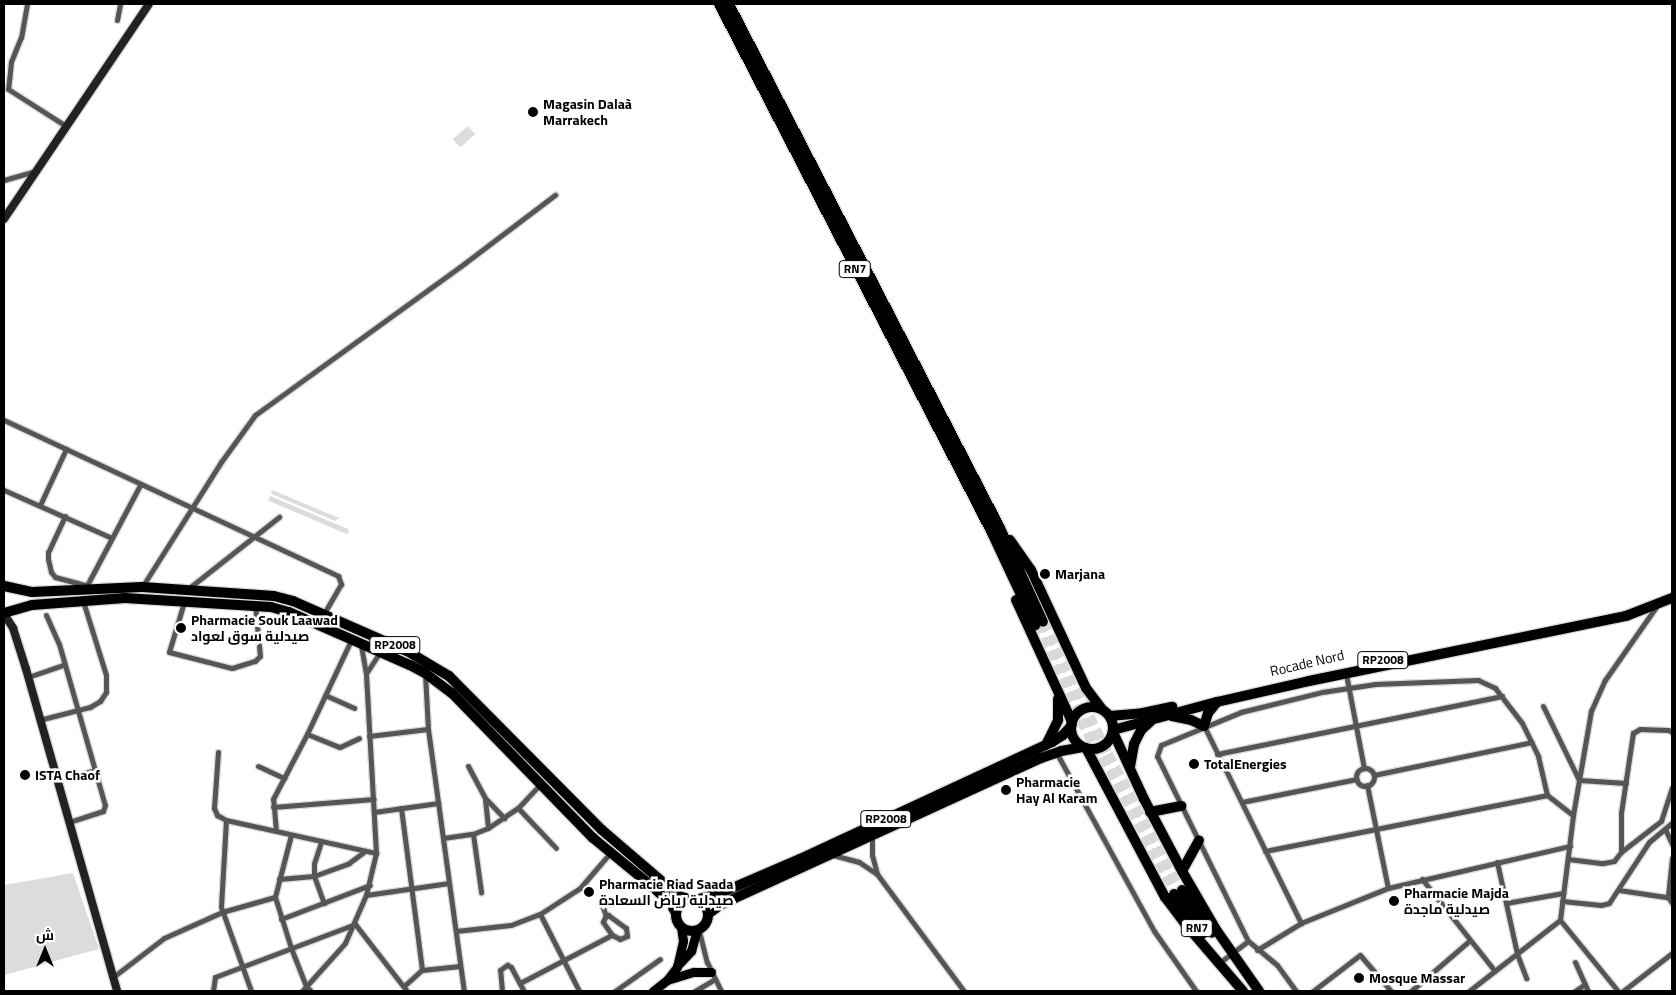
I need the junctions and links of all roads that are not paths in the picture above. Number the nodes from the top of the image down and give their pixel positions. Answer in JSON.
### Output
{"nodes":[{"id":1,"x":27,"y":4,"type":"edge"},
{"id":2,"x":120,"y":4,"type":"edge"},
{"id":3,"x":149,"y":4,"type":"edge"},
{"id":4,"x":719,"y":4,"type":"edge"},
{"id":5,"x":729,"y":4,"type":"edge"},
{"id":6,"x":117,"y":20,"type":"dead end"},
{"id":7,"x":6,"y":90,"type":"edge"},
{"id":8,"x":66,"y":126,"type":"junction"},
{"id":9,"x":36,"y":171,"type":"junction"},
{"id":10,"x":4,"y":180,"type":"edge"},
{"id":11,"x":555,"y":195,"type":"dead end"},
{"id":12,"x":4,"y":219,"type":"edge"},
{"id":13,"x":4,"y":420,"type":"edge"},
{"id":14,"x":66,"y":449,"type":"junction"},
{"id":15,"x":140,"y":485,"type":"junction"},
{"id":16,"x":4,"y":490,"type":"edge"},
{"id":17,"x":40,"y":505,"type":"junction"},
{"id":18,"x":192,"y":508,"type":"junction"},
{"id":19,"x":66,"y":516,"type":"junction"},
{"id":20,"x":279,"y":517,"type":"dead end"},
{"id":21,"x":996,"y":531,"type":"junction"},
{"id":22,"x":112,"y":538,"type":"junction"},
{"id":23,"x":252,"y":538,"type":"junction"},
{"id":24,"x":4,"y":578,"type":"edge"},
{"id":25,"x":85,"y":587,"type":"junction"},
{"id":26,"x":142,"y":587,"type":"junction"},
{"id":27,"x":10,"y":588,"type":"edge"},
{"id":28,"x":188,"y":588,"type":"junction"},
{"id":29,"x":1672,"y":598,"type":"edge"},
{"id":30,"x":82,"y":600,"type":"junction"},
{"id":31,"x":185,"y":600,"type":"junction"},
{"id":32,"x":255,"y":605,"type":"junction"},
{"id":33,"x":1657,"y":605,"type":"junction"},
{"id":34,"x":9,"y":612,"type":"edge"},
{"id":35,"x":46,"y":615,"type":"dead end"},
{"id":36,"x":324,"y":615,"type":"junction"},
{"id":37,"x":1039,"y":624,"type":"tunnel mouth"},
{"id":38,"x":356,"y":641,"type":"junction"},
{"id":39,"x":380,"y":652,"type":"junction"},
{"id":40,"x":65,"y":664,"type":"junction"},
{"id":41,"x":425,"y":673,"type":"junction"},
{"id":42,"x":366,"y":674,"type":"junction"},
{"id":43,"x":1346,"y":674,"type":"junction"},
{"id":44,"x":28,"y":677,"type":"junction"},
{"id":45,"x":1349,"y":687,"type":"junction"},
{"id":46,"x":1057,"y":693,"type":"junction"},
{"id":47,"x":325,"y":695,"type":"junction"},
{"id":48,"x":1502,"y":696,"type":"junction"},
{"id":49,"x":1217,"y":702,"type":"junction"},
{"id":50,"x":1543,"y":706,"type":"dead end"},
{"id":51,"x":354,"y":708,"type":"dead end"},
{"id":52,"x":79,"y":710,"type":"junction"},
{"id":53,"x":1106,"y":713,"type":"junction"},
{"id":54,"x":1166,"y":715,"type":"junction"},
{"id":55,"x":39,"y":720,"type":"junction"},
{"id":56,"x":1152,"y":720,"type":"junction"},
{"id":57,"x":1072,"y":723,"type":"junction"},
{"id":58,"x":1204,"y":726,"type":"junction"},
{"id":59,"x":1356,"y":726,"type":"junction"},
{"id":60,"x":428,"y":729,"type":"junction"},
{"id":61,"x":1113,"y":731,"type":"junction"},
{"id":62,"x":1672,"y":732,"type":"edge"},
{"id":63,"x":307,"y":734,"type":"junction"},
{"id":64,"x":370,"y":736,"type":"junction"},
{"id":65,"x":359,"y":738,"type":"dead end"},
{"id":66,"x":1532,"y":742,"type":"junction"},
{"id":67,"x":1046,"y":745,"type":"junction"},
{"id":68,"x":1084,"y":747,"type":"junction"},
{"id":69,"x":218,"y":752,"type":"dead end"},
{"id":70,"x":1056,"y":752,"type":"junction"},
{"id":71,"x":1217,"y":754,"type":"junction"},
{"id":72,"x":258,"y":766,"type":"dead end"},
{"id":73,"x":468,"y":766,"type":"dead end"},
{"id":74,"x":1364,"y":768,"type":"junction"},
{"id":75,"x":96,"y":770,"type":"junction"},
{"id":76,"x":1130,"y":771,"type":"junction"},
{"id":77,"x":1374,"y":775,"type":"junction"},
{"id":78,"x":71,"y":777,"type":"dead end"},
{"id":79,"x":284,"y":778,"type":"junction"},
{"id":80,"x":1357,"y":779,"type":"junction"},
{"id":81,"x":1579,"y":780,"type":"junction"},
{"id":82,"x":1626,"y":783,"type":"junction"},
{"id":83,"x":540,"y":784,"type":"junction"},
{"id":84,"x":1367,"y":785,"type":"junction"},
{"id":85,"x":1672,"y":788,"type":"edge"},
{"id":86,"x":1547,"y":796,"type":"junction"},
{"id":87,"x":485,"y":798,"type":"junction"},
{"id":88,"x":374,"y":799,"type":"junction"},
{"id":89,"x":1242,"y":802,"type":"junction"},
{"id":90,"x":438,"y":803,"type":"junction"},
{"id":91,"x":1181,"y":806,"type":"junction"},
{"id":92,"x":272,"y":807,"type":"junction"},
{"id":93,"x":401,"y":808,"type":"junction"},
{"id":94,"x":518,"y":808,"type":"junction"},
{"id":95,"x":374,"y":812,"type":"junction"},
{"id":96,"x":1150,"y":812,"type":"junction"},
{"id":97,"x":1573,"y":814,"type":"junction"},
{"id":98,"x":504,"y":818,"type":"junction"},
{"id":99,"x":226,"y":820,"type":"junction"},
{"id":100,"x":69,"y":822,"type":"junction"},
{"id":101,"x":1672,"y":823,"type":"edge"},
{"id":102,"x":488,"y":828,"type":"junction"},
{"id":103,"x":1376,"y":828,"type":"junction"},
{"id":104,"x":1665,"y":829,"type":"junction"},
{"id":105,"x":276,"y":831,"type":"junction"},
{"id":106,"x":472,"y":834,"type":"junction"},
{"id":107,"x":291,"y":835,"type":"junction"},
{"id":108,"x":872,"y":835,"type":"junction"},
{"id":109,"x":443,"y":838,"type":"junction"},
{"id":110,"x":1199,"y":840,"type":"junction"},
{"id":111,"x":321,"y":842,"type":"junction"},
{"id":112,"x":1672,"y":844,"type":"edge"},
{"id":113,"x":1570,"y":846,"type":"junction"},
{"id":114,"x":556,"y":848,"type":"dead end"},
{"id":115,"x":365,"y":851,"type":"junction"},
{"id":116,"x":1265,"y":851,"type":"junction"},
{"id":117,"x":610,"y":852,"type":"junction"},
{"id":118,"x":1621,"y":852,"type":"junction"},
{"id":119,"x":376,"y":853,"type":"junction"},
{"id":120,"x":832,"y":854,"type":"junction"},
{"id":121,"x":1672,"y":858,"type":"edge"},
{"id":122,"x":1568,"y":859,"type":"junction"},
{"id":123,"x":1496,"y":862,"type":"junction"},
{"id":124,"x":1182,"y":871,"type":"junction"},
{"id":125,"x":877,"y":874,"type":"junction"},
{"id":126,"x":314,"y":876,"type":"junction"},
{"id":127,"x":279,"y":879,"type":"junction"},
{"id":128,"x":1422,"y":879,"type":"junction"},
{"id":129,"x":449,"y":883,"type":"junction"},
{"id":130,"x":370,"y":885,"type":"junction"},
{"id":131,"x":410,"y":888,"type":"junction"},
{"id":132,"x":1388,"y":888,"type":"junction"},
{"id":133,"x":1619,"y":890,"type":"junction"},
{"id":134,"x":480,"y":892,"type":"dead end"},
{"id":135,"x":1563,"y":893,"type":"junction"},
{"id":136,"x":366,"y":895,"type":"junction"},
{"id":137,"x":275,"y":897,"type":"junction"},
{"id":138,"x":1670,"y":898,"type":"edge"},
{"id":139,"x":691,"y":899,"type":"junction"},
{"id":140,"x":1562,"y":901,"type":"junction"},
{"id":141,"x":324,"y":902,"type":"junction"},
{"id":142,"x":1506,"y":903,"type":"junction"},
{"id":143,"x":1672,"y":903,"type":"edge"},
{"id":144,"x":602,"y":904,"type":"dead end"},
{"id":145,"x":222,"y":912,"type":"junction"},
{"id":146,"x":676,"y":913,"type":"junction"},
{"id":147,"x":540,"y":914,"type":"junction"},
{"id":148,"x":708,"y":914,"type":"junction"},
{"id":149,"x":606,"y":916,"type":"junction"},
{"id":150,"x":281,"y":919,"type":"junction"},
{"id":151,"x":1560,"y":920,"type":"junction"},
{"id":152,"x":1301,"y":923,"type":"junction"},
{"id":153,"x":355,"y":924,"type":"junction"},
{"id":154,"x":681,"y":927,"type":"junction"},
{"id":155,"x":698,"y":929,"type":"junction"},
{"id":156,"x":456,"y":931,"type":"junction"},
{"id":157,"x":612,"y":935,"type":"junction"},
{"id":158,"x":1470,"y":940,"type":"junction"},
{"id":159,"x":1248,"y":941,"type":"junction"},
{"id":160,"x":291,"y":948,"type":"junction"},
{"id":161,"x":1256,"y":950,"type":"junction"},
{"id":162,"x":1232,"y":953,"type":"junction"},
{"id":163,"x":1672,"y":953,"type":"edge"},
{"id":164,"x":1517,"y":954,"type":"junction"},
{"id":165,"x":660,"y":959,"type":"dead end"},
{"id":166,"x":562,"y":961,"type":"junction"},
{"id":167,"x":1575,"y":962,"type":"dead end"},
{"id":168,"x":1219,"y":963,"type":"junction"},
{"id":169,"x":241,"y":966,"type":"junction"},
{"id":170,"x":460,"y":966,"type":"junction"},
{"id":171,"x":677,"y":967,"type":"junction"},
{"id":172,"x":422,"y":970,"type":"junction"},
{"id":173,"x":1495,"y":971,"type":"junction"},
{"id":174,"x":713,"y":975,"type":"junction"},
{"id":175,"x":113,"y":977,"type":"junction"},
{"id":176,"x":1526,"y":978,"type":"dead end"},
{"id":177,"x":667,"y":980,"type":"junction"},
{"id":178,"x":520,"y":983,"type":"junction"},
{"id":179,"x":1585,"y":984,"type":"junction"},
{"id":180,"x":306,"y":986,"type":"junction"},
{"id":181,"x":404,"y":986,"type":"junction"},
{"id":182,"x":117,"y":991,"type":"edge"},
{"id":183,"x":213,"y":991,"type":"edge"},
{"id":184,"x":251,"y":991,"type":"edge"},
{"id":185,"x":302,"y":991,"type":"edge"},
{"id":186,"x":311,"y":991,"type":"edge"},
{"id":187,"x":408,"y":991,"type":"edge"},
{"id":188,"x":464,"y":991,"type":"edge"},
{"id":189,"x":502,"y":991,"type":"edge"},
{"id":190,"x":524,"y":991,"type":"edge"},
{"id":191,"x":579,"y":991,"type":"edge"},
{"id":192,"x":615,"y":991,"type":"edge"},
{"id":193,"x":653,"y":991,"type":"edge"},
{"id":194,"x":695,"y":991,"type":"edge"},
{"id":195,"x":722,"y":991,"type":"edge"},
{"id":196,"x":964,"y":991,"type":"edge"},
{"id":197,"x":1196,"y":991,"type":"edge"},
{"id":198,"x":1243,"y":991,"type":"edge"},
{"id":199,"x":1259,"y":991,"type":"edge"},
{"id":200,"x":1296,"y":991,"type":"edge"},
{"id":201,"x":1312,"y":991,"type":"edge"},
{"id":202,"x":1391,"y":991,"type":"edge"},
{"id":203,"x":1411,"y":991,"type":"edge"},
{"id":204,"x":1469,"y":991,"type":"edge"},
{"id":205,"x":1575,"y":991,"type":"edge"},
{"id":206,"x":1588,"y":991,"type":"edge"},
{"id":207,"x":1618,"y":991,"type":"edge"},
{"id":208,"x":1623,"y":991,"type":"edge"}],
"edges":[{"from":1,"to":7,"type":"street"},
{"from":2,"to":6,"type":"street"},
{"from":3,"to":8,"type":"street"},
{"from":4,"to":21,"type":"highway","number":"RN7"},
{"from":5,"to":21,"type":"highway","number":"RN7"},
{"from":7,"to":8,"type":"street"},
{"from":8,"to":9,"type":"street"},
{"from":9,"to":10,"type":"street"},
{"from":9,"to":12,"type":"street"},
{"from":11,"to":18,"type":"street"},
{"from":13,"to":14,"type":"street"},
{"from":14,"to":15,"type":"street"},
{"from":14,"to":17,"type":"street"},
{"from":15,"to":18,"type":"street"},
{"from":15,"to":22,"type":"street"},
{"from":16,"to":17,"type":"street"},
{"from":17,"to":19,"type":"street"},
{"from":18,"to":23,"type":"street"},
{"from":18,"to":26,"type":"street"},
{"from":19,"to":22,"type":"street"},
{"from":19,"to":25,"type":"street"},
{"from":20,"to":23,"type":"street"},
{"from":21,"to":37,"type":"highway","number":"RN7"},
{"from":21,"to":46,"type":"highway"},
{"from":21,"to":53,"type":"highway"},
{"from":22,"to":25,"type":"street"},
{"from":23,"to":28,"type":"street"},
{"from":23,"to":36,"type":"street"},
{"from":24,"to":27,"type":"street"},
{"from":25,"to":26,"type":"highway","number":"RP2008"},
{"from":25,"to":27,"type":"highway","number":"RP2008"},
{"from":26,"to":28,"type":"highway","number":"RP2008"},
{"from":27,"to":34,"type":"highway"},
{"from":28,"to":36,"type":"highway","number":"RP2008"},
{"from":29,"to":33,"type":"highway","name":"Rocade Nord","number":"RP2008"},
{"from":30,"to":31,"type":"highway","number":"RP2008"},
{"from":30,"to":34,"type":"highway","number":"RP2008"},
{"from":30,"to":52,"type":"street"},
{"from":31,"to":32,"type":"highway","number":"RP2008"},
{"from":31,"to":32,"type":"street"},
{"from":32,"to":38,"type":"highway","number":"RP2008"},
{"from":33,"to":43,"type":"highway","name":"Rocade Nord","number":"RP2008"},
{"from":33,"to":53,"type":"highway","name":"Rocade Nord","number":"RP2008"},
{"from":33,"to":81,"type":"street"},
{"from":34,"to":44,"type":"street"},
{"from":35,"to":40,"type":"street"},
{"from":36,"to":139,"type":"highway","number":"RP2008"},
{"from":38,"to":39,"type":"highway","number":"RP2008"},
{"from":38,"to":42,"type":"street"},
{"from":38,"to":47,"type":"street"},
{"from":39,"to":41,"type":"highway","number":"RP2008"},
{"from":39,"to":42,"type":"street"},
{"from":40,"to":44,"type":"street"},
{"from":40,"to":52,"type":"street"},
{"from":41,"to":60,"type":"street"},
{"from":41,"to":83,"type":"highway","number":"RP2008"},
{"from":42,"to":64,"type":"street"},
{"from":43,"to":45,"type":"street"},
{"from":43,"to":49,"type":"highway","name":"Rocade Nord","number":"RP2008"},
{"from":44,"to":55,"type":"street"},
{"from":45,"to":48,"type":"street"},
{"from":45,"to":58,"type":"street"},
{"from":45,"to":59,"type":"street"},
{"from":46,"to":57,"type":"highway"},
{"from":46,"to":67,"type":"highway"},
{"from":47,"to":51,"type":"street"},
{"from":47,"to":63,"type":"street"},
{"from":48,"to":59,"type":"street"},
{"from":48,"to":66,"type":"street"},
{"from":49,"to":54,"type":"highway","name":"Rocade Nord","number":"RP2008"},
{"from":49,"to":58,"type":"highway"},
{"from":50,"to":81,"type":"street"},
{"from":52,"to":55,"type":"street"},
{"from":52,"to":75,"type":"street"},
{"from":53,"to":57,"type":"highway"},
{"from":53,"to":61,"type":"highway"},
{"from":54,"to":56,"type":"highway","name":"Rocade Nord","number":"RP2008"},
{"from":54,"to":58,"type":"highway"},
{"from":55,"to":100,"type":"street"},
{"from":56,"to":61,"type":"highway","name":"Rocade Nord","number":"RP2008"},
{"from":56,"to":76,"type":"highway"},
{"from":57,"to":67,"type":"highway","number":"RP2008"},
{"from":57,"to":68,"type":"highway"},
{"from":58,"to":71,"type":"street"},
{"from":58,"to":91,"type":"street"},
{"from":59,"to":71,"type":"street"},
{"from":59,"to":74,"type":"street"},
{"from":60,"to":64,"type":"street"},
{"from":60,"to":90,"type":"street"},
{"from":61,"to":68,"type":"highway"},
{"from":61,"to":76,"type":"highway"},
{"from":62,"to":82,"type":"street"},
{"from":63,"to":65,"type":"street"},
{"from":63,"to":79,"type":"street"},
{"from":64,"to":88,"type":"street"},
{"from":66,"to":77,"type":"street"},
{"from":66,"to":86,"type":"street"},
{"from":67,"to":139,"type":"highway","number":"RP2008"},
{"from":68,"to":70,"type":"highway","number":"RP2008"},
{"from":68,"to":168,"type":"highway"},
{"from":69,"to":99,"type":"street"},
{"from":70,"to":108,"type":"highway","number":"RP2008"},
{"from":70,"to":197,"type":"street"},
{"from":71,"to":89,"type":"street"},
{"from":72,"to":79,"type":"street"},
{"from":73,"to":87,"type":"street"},
{"from":74,"to":77,"type":"street"},
{"from":74,"to":80,"type":"street"},
{"from":75,"to":78,"type":"street"},
{"from":75,"to":100,"type":"street"},
{"from":76,"to":96,"type":"highway"},
{"from":77,"to":84,"type":"street"},
{"from":79,"to":92,"type":"street"},
{"from":80,"to":84,"type":"street"},
{"from":80,"to":89,"type":"street"},
{"from":81,"to":82,"type":"street"},
{"from":81,"to":97,"type":"street"},
{"from":82,"to":118,"type":"street"},
{"from":83,"to":94,"type":"street"},
{"from":83,"to":117,"type":"highway","number":"RP2008"},
{"from":84,"to":103,"type":"street"},
{"from":85,"to":118,"type":"street"},
{"from":86,"to":97,"type":"street"},
{"from":86,"to":103,"type":"street"},
{"from":87,"to":98,"type":"street"},
{"from":87,"to":102,"type":"street"},
{"from":88,"to":92,"type":"street"},
{"from":88,"to":95,"type":"street"},
{"from":89,"to":116,"type":"street"},
{"from":90,"to":93,"type":"street"},
{"from":90,"to":109,"type":"street"},
{"from":91,"to":96,"type":"highway"},
{"from":91,"to":110,"type":"street"},
{"from":92,"to":105,"type":"street"},
{"from":93,"to":95,"type":"street"},
{"from":93,"to":131,"type":"street"},
{"from":94,"to":98,"type":"street"},
{"from":94,"to":114,"type":"street"},
{"from":95,"to":119,"type":"street"},
{"from":96,"to":124,"type":"highway"},
{"from":97,"to":113,"type":"street"},
{"from":98,"to":102,"type":"street"},
{"from":99,"to":105,"type":"street"},
{"from":99,"to":145,"type":"street"},
{"from":100,"to":175,"type":"street"},
{"from":101,"to":104,"type":"street"},
{"from":102,"to":106,"type":"street"},
{"from":103,"to":116,"type":"street"},
{"from":103,"to":132,"type":"street"},
{"from":104,"to":112,"type":"street"},
{"from":104,"to":133,"type":"street"},
{"from":105,"to":107,"type":"street"},
{"from":106,"to":109,"type":"street"},
{"from":106,"to":134,"type":"street"},
{"from":107,"to":111,"type":"street"},
{"from":107,"to":127,"type":"street"},
{"from":108,"to":120,"type":"highway","number":"RP2008"},
{"from":108,"to":125,"type":"street"},
{"from":109,"to":129,"type":"street"},
{"from":110,"to":124,"type":"highway"},
{"from":110,"to":159,"type":"street"},
{"from":111,"to":115,"type":"street"},
{"from":111,"to":126,"type":"street"},
{"from":113,"to":122,"type":"street"},
{"from":113,"to":123,"type":"street"},
{"from":115,"to":119,"type":"street"},
{"from":115,"to":126,"type":"street"},
{"from":116,"to":152,"type":"street"},
{"from":117,"to":146,"type":"highway","number":"RP2008"},
{"from":117,"to":147,"type":"street"},
{"from":118,"to":122,"type":"street"},
{"from":119,"to":130,"type":"street"},
{"from":120,"to":125,"type":"street"},
{"from":120,"to":148,"type":"highway","number":"RP2008"},
{"from":121,"to":138,"type":"street"},
{"from":122,"to":135,"type":"street"},
{"from":123,"to":128,"type":"street"},
{"from":123,"to":142,"type":"street"},
{"from":124,"to":162,"type":"highway"},
{"from":125,"to":196,"type":"street"},
{"from":126,"to":127,"type":"street"},
{"from":126,"to":141,"type":"street"},
{"from":127,"to":137,"type":"street"},
{"from":128,"to":132,"type":"street"},
{"from":128,"to":158,"type":"street"},
{"from":129,"to":131,"type":"street"},
{"from":129,"to":156,"type":"street"},
{"from":130,"to":136,"type":"street"},
{"from":130,"to":141,"type":"street"},
{"from":131,"to":136,"type":"street"},
{"from":131,"to":172,"type":"street"},
{"from":132,"to":152,"type":"street"},
{"from":133,"to":138,"type":"street"},
{"from":133,"to":140,"type":"street"},
{"from":135,"to":140,"type":"street"},
{"from":135,"to":142,"type":"street"},
{"from":136,"to":153,"type":"street"},
{"from":137,"to":145,"type":"street"},
{"from":137,"to":150,"type":"street"},
{"from":138,"to":143,"type":"street"},
{"from":139,"to":146,"type":"highway"},
{"from":139,"to":148,"type":"highway","number":"RP2008"},
{"from":140,"to":151,"type":"street"},
{"from":141,"to":150,"type":"street"},
{"from":142,"to":164,"type":"street"},
{"from":144,"to":149,"type":"street"},
{"from":145,"to":169,"type":"street"},
{"from":145,"to":175,"type":"street"},
{"from":146,"to":154,"type":"highway","number":"RP2008"},
{"from":147,"to":156,"type":"street"},
{"from":147,"to":166,"type":"street"},
{"from":148,"to":155,"type":"highway","number":"RP2008"},
{"from":149,"to":157,"type":"street"},
{"from":149,"to":157,"type":"street"},
{"from":150,"to":160,"type":"street"},
{"from":151,"to":164,"type":"street"},
{"from":151,"to":207,"type":"street"},
{"from":152,"to":161,"type":"street"},
{"from":153,"to":160,"type":"street"},
{"from":153,"to":180,"type":"street"},
{"from":153,"to":181,"type":"street"},
{"from":154,"to":155,"type":"highway"},
{"from":154,"to":171,"type":"main road"},
{"from":155,"to":171,"type":"main road"},
{"from":155,"to":174,"type":"street"},
{"from":156,"to":170,"type":"street"},
{"from":157,"to":166,"type":"street"},
{"from":158,"to":173,"type":"street"},
{"from":158,"to":203,"type":"street"},
{"from":159,"to":161,"type":"street"},
{"from":159,"to":162,"type":"street"},
{"from":160,"to":169,"type":"street"},
{"from":160,"to":180,"type":"street"},
{"from":161,"to":200,"type":"street"},
{"from":162,"to":168,"type":"street"},
{"from":162,"to":168,"type":"highway","number":"RN7"},
{"from":162,"to":199,"type":"highway","number":"RN7"},
{"from":163,"to":208,"type":"street"},
{"from":164,"to":173,"type":"street"},
{"from":164,"to":176,"type":"street"},
{"from":165,"to":192,"type":"street"},
{"from":166,"to":178,"type":"street"},
{"from":166,"to":191,"type":"street"},
{"from":167,"to":179,"type":"street"},
{"from":168,"to":198,"type":"highway","number":"RN7"},
{"from":169,"to":183,"type":"street"},
{"from":169,"to":184,"type":"street"},
{"from":170,"to":172,"type":"street"},
{"from":170,"to":188,"type":"street"},
{"from":171,"to":177,"type":"main road"},
{"from":172,"to":181,"type":"street"},
{"from":173,"to":204,"type":"street"},
{"from":174,"to":177,"type":"main road"},
{"from":174,"to":194,"type":"street"},
{"from":174,"to":195,"type":"street"},
{"from":175,"to":182,"type":"street"},
{"from":177,"to":193,"type":"main road"},
{"from":178,"to":189,"type":"street"},
{"from":178,"to":190,"type":"street"},
{"from":179,"to":205,"type":"street"},
{"from":179,"to":206,"type":"street"},
{"from":180,"to":185,"type":"street"},
{"from":180,"to":186,"type":"street"},
{"from":181,"to":187,"type":"street"},
{"from":201,"to":202,"type":"street"}]}
